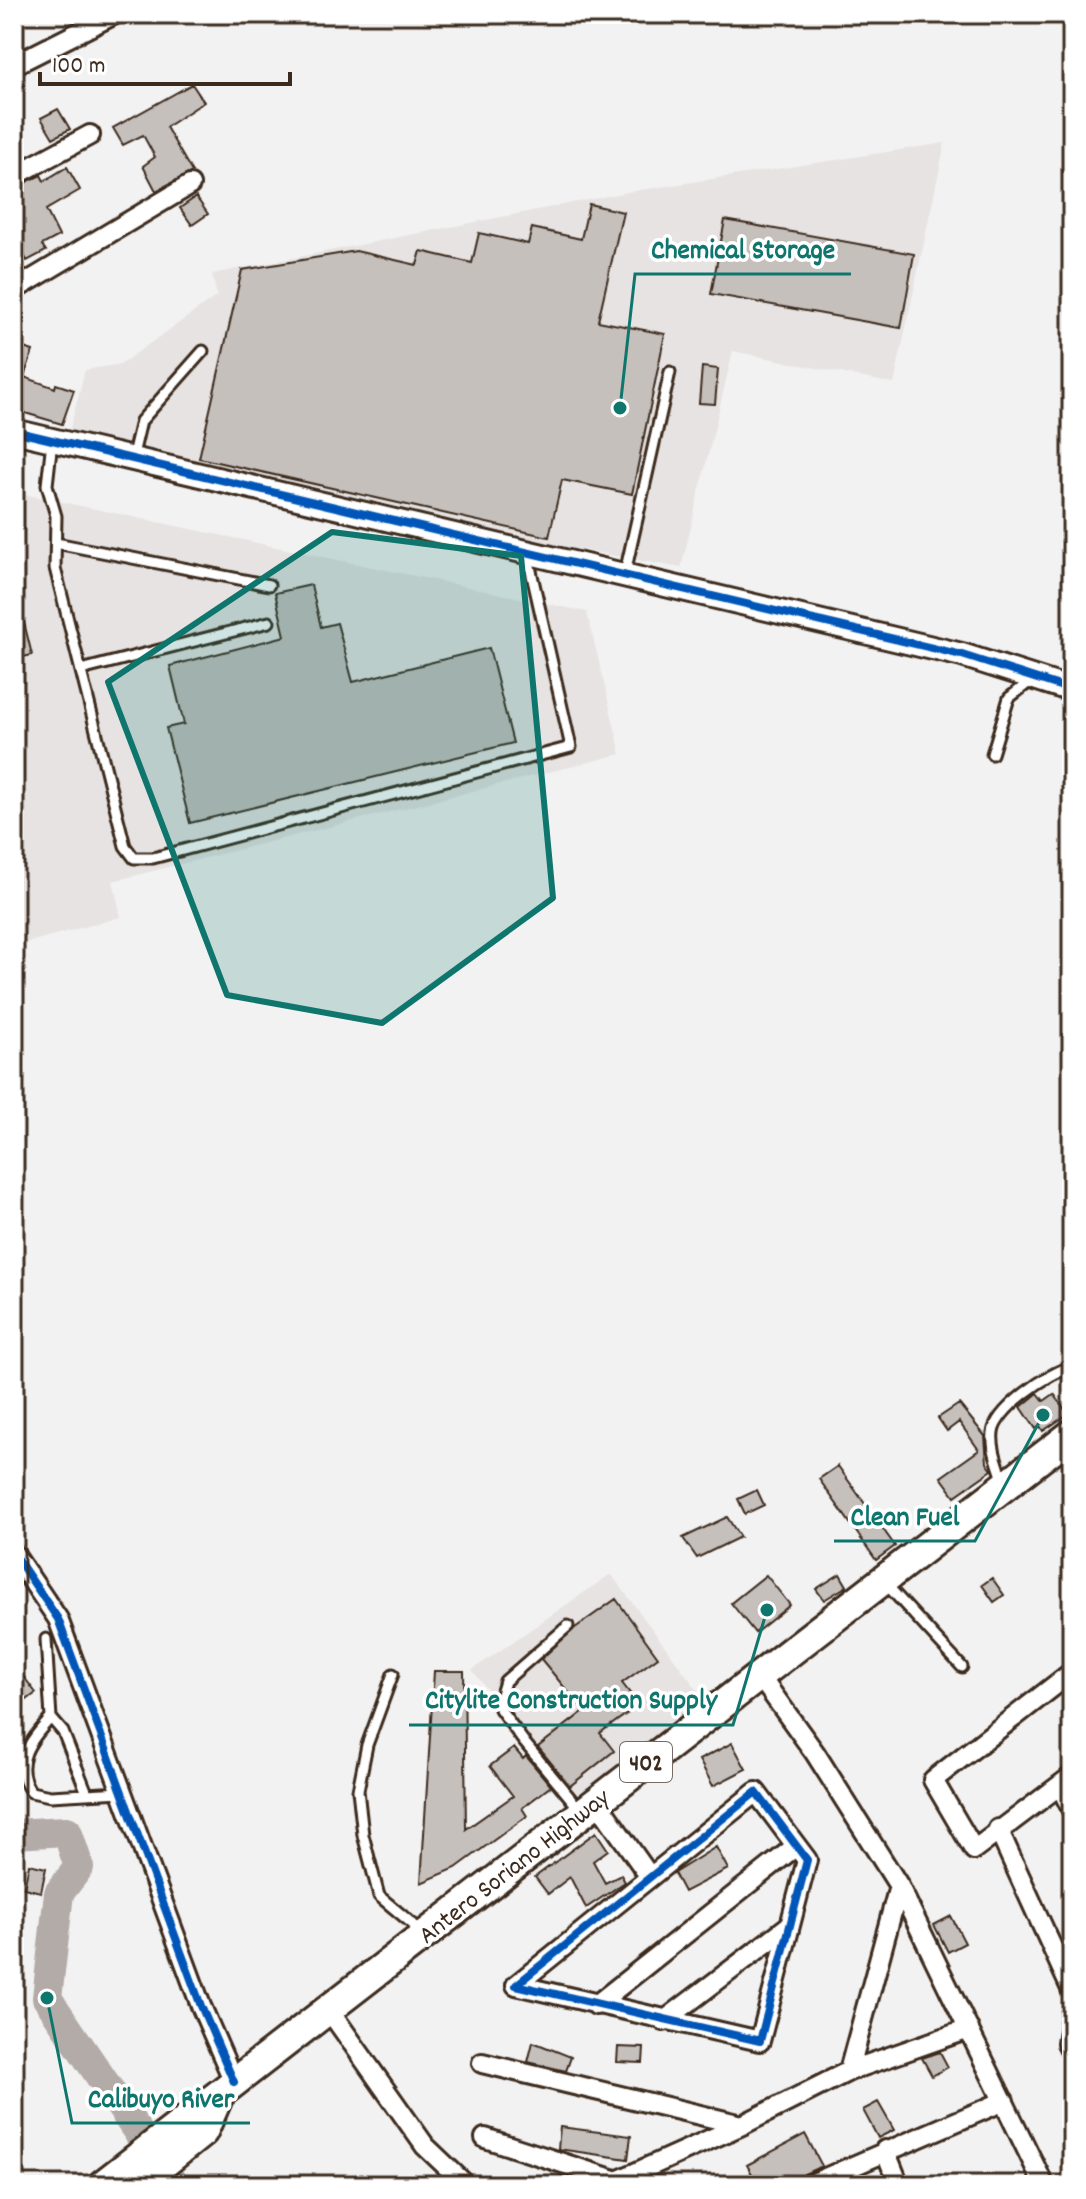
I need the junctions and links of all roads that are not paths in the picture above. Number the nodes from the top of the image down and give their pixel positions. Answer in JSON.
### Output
{"nodes":[{"id":1,"x":115,"y":14,"type":"edge"},
{"id":2,"x":14,"y":65,"type":"edge"},
{"id":3,"x":90,"y":135,"type":"dead end"},
{"id":4,"x":14,"y":176,"type":"edge"},
{"id":5,"x":190,"y":185,"type":"dead end"},
{"id":6,"x":14,"y":290,"type":"edge"},
{"id":7,"x":203,"y":351,"type":"dead end"},
{"id":8,"x":670,"y":372,"type":"dead end"},
{"id":9,"x":14,"y":431,"type":"edge"},
{"id":10,"x":52,"y":441,"type":"junction"},
{"id":11,"x":132,"y":459,"type":"junction"},
{"id":12,"x":56,"y":543,"type":"junction"},
{"id":13,"x":527,"y":552,"type":"junction"},
{"id":14,"x":625,"y":573,"type":"junction"},
{"id":15,"x":269,"y":585,"type":"dead end"},
{"id":16,"x":269,"y":622,"type":"dead end"},
{"id":17,"x":81,"y":670,"type":"junction"},
{"id":18,"x":1035,"y":676,"type":"junction"},
{"id":19,"x":1072,"y":690,"type":"edge"},
{"id":20,"x":992,"y":754,"type":"dead end"},
{"id":21,"x":1072,"y":1367,"type":"edge"},
{"id":22,"x":1072,"y":1434,"type":"edge"},
{"id":23,"x":1005,"y":1486,"type":"junction"},
{"id":24,"x":14,"y":1554,"type":"edge"},
{"id":25,"x":883,"y":1581,"type":"junction"},
{"id":26,"x":568,"y":1626,"type":"dead end"},
{"id":27,"x":46,"y":1639,"type":"dead end"},
{"id":28,"x":962,"y":1667,"type":"dead end"},
{"id":29,"x":1072,"y":1672,"type":"edge"},
{"id":30,"x":393,"y":1674,"type":"dead end"},
{"id":31,"x":761,"y":1678,"type":"junction"},
{"id":32,"x":51,"y":1718,"type":"junction"},
{"id":33,"x":1066,"y":1781,"type":"edge"},
{"id":34,"x":122,"y":1792,"type":"junction"},
{"id":35,"x":87,"y":1793,"type":"junction"},
{"id":36,"x":588,"y":1805,"type":"junction"},
{"id":37,"x":1072,"y":1810,"type":"edge"},
{"id":38,"x":998,"y":1829,"type":"junction"},
{"id":39,"x":796,"y":1846,"type":"junction"},
{"id":40,"x":650,"y":1877,"type":"junction"},
{"id":41,"x":899,"y":1886,"type":"junction"},
{"id":42,"x":790,"y":1925,"type":"junction"},
{"id":43,"x":424,"y":1933,"type":"junction"},
{"id":44,"x":1072,"y":1991,"type":"edge"},
{"id":45,"x":596,"y":2005,"type":"junction"},
{"id":46,"x":329,"y":2010,"type":"junction"},
{"id":47,"x":1072,"y":2012,"type":"edge"},
{"id":48,"x":664,"y":2021,"type":"junction"},
{"id":49,"x":969,"y":2029,"type":"junction"},
{"id":50,"x":1072,"y":2053,"type":"edge"},
{"id":51,"x":482,"y":2063,"type":"dead end"},
{"id":52,"x":849,"y":2071,"type":"junction"},
{"id":53,"x":227,"y":2087,"type":"junction"},
{"id":54,"x":1004,"y":2101,"type":"junction"},
{"id":55,"x":742,"y":2125,"type":"junction"},
{"id":56,"x":485,"y":2138,"type":"dead end"},
{"id":57,"x":885,"y":2150,"type":"junction"},
{"id":58,"x":109,"y":2180,"type":"edge"},
{"id":59,"x":833,"y":2180,"type":"edge"},
{"id":60,"x":613,"y":2183,"type":"edge"},
{"id":61,"x":466,"y":2185,"type":"edge"},
{"id":62,"x":809,"y":2185,"type":"edge"},
{"id":63,"x":899,"y":2185,"type":"edge"},
{"id":64,"x":1044,"y":2185,"type":"edge"}],
"edges":[{"from":1,"to":2,"type":"street"},
{"from":3,"to":4,"type":"street"},
{"from":5,"to":6,"type":"street"},
{"from":7,"to":11,"type":"lane"},
{"from":8,"to":14,"type":"lane"},
{"from":9,"to":10,"type":"street"},
{"from":10,"to":11,"type":"street"},
{"from":10,"to":12,"type":"lane"},
{"from":11,"to":13,"type":"street"},
{"from":12,"to":15,"type":"lane"},
{"from":12,"to":17,"type":"lane"},
{"from":13,"to":14,"type":"street"},
{"from":13,"to":17,"type":"lane"},
{"from":14,"to":18,"type":"street"},
{"from":16,"to":17,"type":"lane"},
{"from":18,"to":19,"type":"street"},
{"from":18,"to":20,"type":"lane"},
{"from":21,"to":23,"type":"lane"},
{"from":22,"to":23,"type":"main road","name":"Antero Soriano Highway","number":"402"},
{"from":23,"to":25,"type":"main road","name":"Antero Soriano Highway","number":"402"},
{"from":24,"to":34,"type":"street"},
{"from":25,"to":28,"type":"lane"},
{"from":25,"to":31,"type":"main road","name":"Antero Soriano Highway","number":"402"},
{"from":26,"to":36,"type":"lane"},
{"from":27,"to":32,"type":"lane"},
{"from":29,"to":38,"type":"street"},
{"from":30,"to":43,"type":"lane"},
{"from":31,"to":36,"type":"main road","name":"Antero Soriano Highway","number":"402"},
{"from":31,"to":41,"type":"street"},
{"from":32,"to":35,"type":"lane"},
{"from":32,"to":35,"type":"lane"},
{"from":33,"to":37,"type":"street"},
{"from":33,"to":38,"type":"street"},
{"from":34,"to":35,"type":"lane"},
{"from":34,"to":53,"type":"street"},
{"from":36,"to":40,"type":"street"},
{"from":36,"to":43,"type":"main road","name":"Antero Soriano Highway","number":"402"},
{"from":38,"to":44,"type":"street"},
{"from":39,"to":40,"type":"street"},
{"from":39,"to":42,"type":"street"},
{"from":39,"to":45,"type":"street"},
{"from":40,"to":45,"type":"street"},
{"from":41,"to":49,"type":"street"},
{"from":41,"to":52,"type":"street"},
{"from":42,"to":48,"type":"street"},
{"from":42,"to":48,"type":"street"},
{"from":43,"to":46,"type":"main road","name":"Antero Soriano Highway","number":"402"},
{"from":45,"to":48,"type":"street"},
{"from":46,"to":53,"type":"main road","name":"Antero Soriano Highway","number":"402"},
{"from":46,"to":61,"type":"street"},
{"from":47,"to":50,"type":"street"},
{"from":49,"to":52,"type":"street"},
{"from":49,"to":54,"type":"street"},
{"from":51,"to":55,"type":"street"},
{"from":52,"to":55,"type":"street"},
{"from":53,"to":58,"type":"main road","name":"Antero Soriano Highway","number":"402"},
{"from":54,"to":57,"type":"street"},
{"from":54,"to":64,"type":"street"},
{"from":55,"to":60,"type":"street"},
{"from":56,"to":60,"type":"street"},
{"from":57,"to":59,"type":"street"},
{"from":57,"to":63,"type":"street"},
{"from":59,"to":62,"type":"street"}]}
